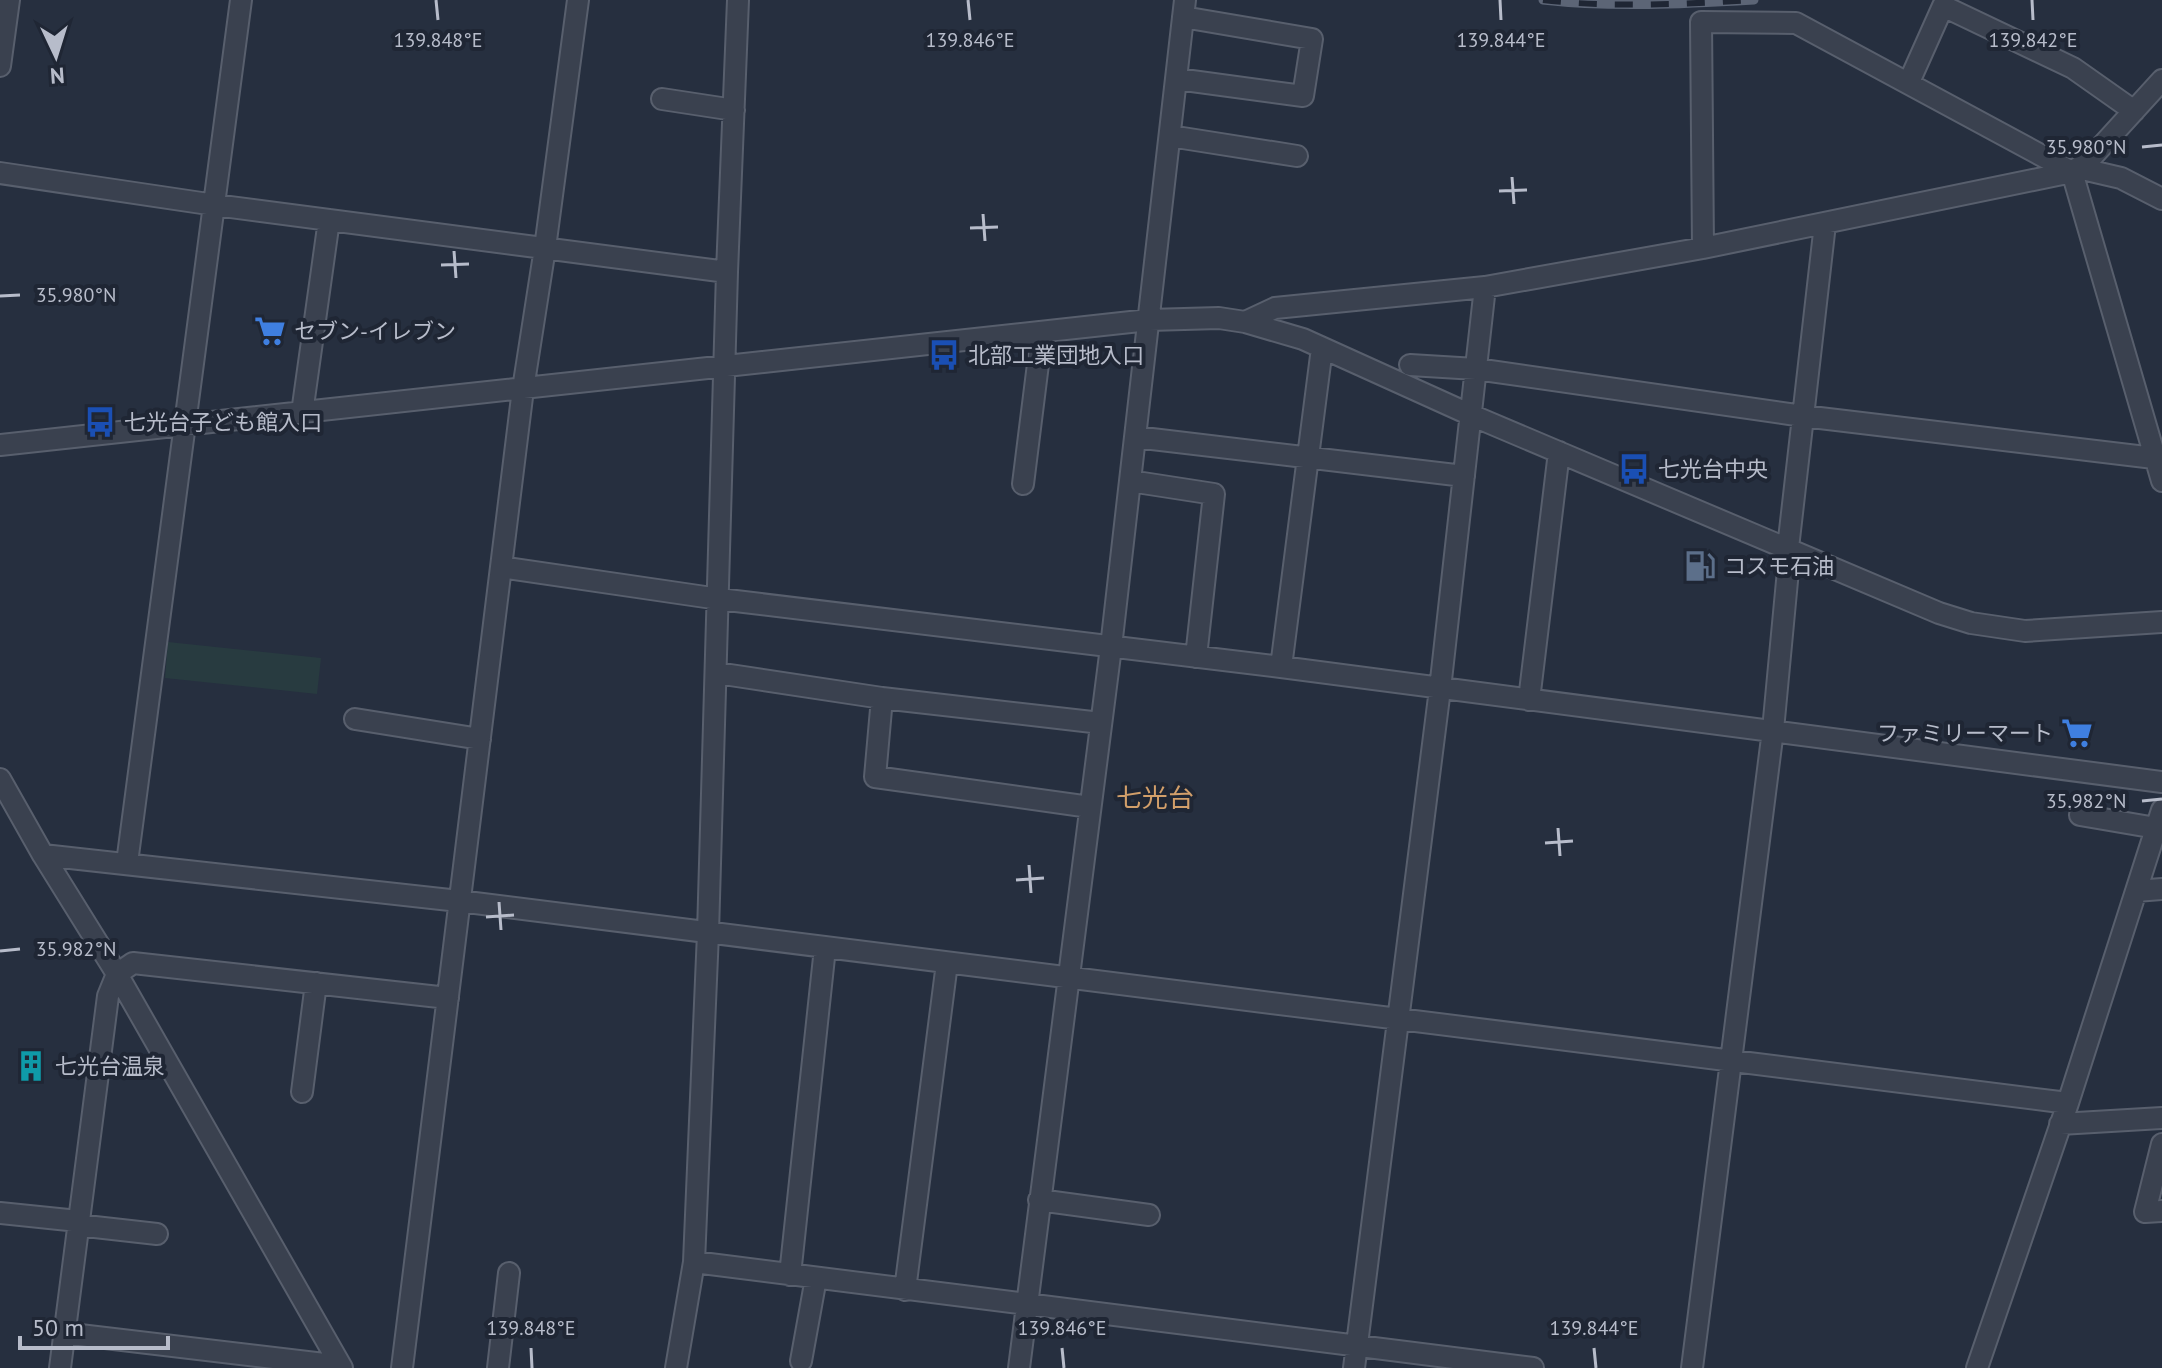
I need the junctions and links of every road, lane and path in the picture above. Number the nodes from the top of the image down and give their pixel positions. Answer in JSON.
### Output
{"nodes":[{"id":1,"x":9,"y":0,"type":"edge"},
{"id":2,"x":241,"y":0,"type":"edge"},
{"id":3,"x":578,"y":0,"type":"edge"},
{"id":4,"x":738,"y":0,"type":"edge"},
{"id":5,"x":1184,"y":8,"type":"edge"},
{"id":6,"x":0,"y":66,"type":"edge"},
{"id":7,"x":1177,"y":79,"type":"junction"},
{"id":8,"x":2162,"y":80,"type":"edge"},
{"id":9,"x":1909,"y":82,"type":"junction"},
{"id":10,"x":662,"y":99,"type":"dead end"},
{"id":11,"x":734,"y":110,"type":"junction"},
{"id":12,"x":2134,"y":111,"type":"junction"},
{"id":13,"x":1170,"y":136,"type":"junction"},
{"id":14,"x":1297,"y":156,"type":"dead end"},
{"id":15,"x":2075,"y":170,"type":"junction"},
{"id":16,"x":0,"y":173,"type":"edge"},
{"id":17,"x":2162,"y":199,"type":"edge"},
{"id":18,"x":215,"y":205,"type":"junction"},
{"id":19,"x":329,"y":220,"type":"junction"},
{"id":20,"x":1825,"y":224,"type":"junction"},
{"id":21,"x":545,"y":248,"type":"junction"},
{"id":22,"x":1703,"y":248,"type":"junction"},
{"id":23,"x":727,"y":272,"type":"junction"},
{"id":24,"x":1485,"y":287,"type":"junction"},
{"id":25,"x":1310,"y":304,"type":"junction"},
{"id":26,"x":1149,"y":320,"type":"junction"},
{"id":27,"x":1245,"y":322,"type":"junction"},
{"id":28,"x":1042,"y":332,"type":"junction"},
{"id":29,"x":1295,"y":336,"type":"junction"},
{"id":30,"x":1322,"y":348,"type":"junction"},
{"id":31,"x":1410,"y":365,"type":"dead end"},
{"id":32,"x":725,"y":367,"type":"junction"},
{"id":33,"x":1476,"y":369,"type":"junction"},
{"id":34,"x":523,"y":389,"type":"junction"},
{"id":35,"x":302,"y":413,"type":"junction"},
{"id":36,"x":1471,"y":415,"type":"junction"},
{"id":37,"x":1803,"y":416,"type":"junction"},
{"id":38,"x":183,"y":425,"type":"junction"},
{"id":39,"x":1135,"y":437,"type":"junction"},
{"id":40,"x":0,"y":445,"type":"edge"},
{"id":41,"x":1559,"y":452,"type":"junction"},
{"id":42,"x":1308,"y":457,"type":"junction"},
{"id":43,"x":2154,"y":458,"type":"junction"},
{"id":44,"x":1464,"y":476,"type":"junction"},
{"id":45,"x":1130,"y":481,"type":"junction"},
{"id":46,"x":2162,"y":481,"type":"edge"},
{"id":47,"x":1023,"y":484,"type":"dead end"},
{"id":48,"x":1789,"y":549,"type":"junction"},
{"id":49,"x":501,"y":567,"type":"junction"},
{"id":50,"x":719,"y":599,"type":"junction"},
{"id":51,"x":2162,"y":622,"type":"edge"},
{"id":52,"x":1111,"y":647,"type":"junction"},
{"id":53,"x":1196,"y":657,"type":"junction"},
{"id":54,"x":1281,"y":667,"type":"junction"},
{"id":55,"x":717,"y":673,"type":"junction"},
{"id":56,"x":1440,"y":689,"type":"junction"},
{"id":57,"x":882,"y":698,"type":"junction"},
{"id":58,"x":1529,"y":700,"type":"junction"},
{"id":59,"x":355,"y":719,"type":"dead end"},
{"id":60,"x":1101,"y":723,"type":"junction"},
{"id":61,"x":1773,"y":730,"type":"junction"},
{"id":62,"x":480,"y":739,"type":"junction"},
{"id":63,"x":0,"y":779,"type":"edge"},
{"id":64,"x":2162,"y":782,"type":"edge"},
{"id":65,"x":1090,"y":807,"type":"junction"},
{"id":66,"x":2080,"y":815,"type":"dead end"},
{"id":67,"x":2159,"y":819,"type":"edge"},
{"id":68,"x":43,"y":855,"type":"junction"},
{"id":69,"x":127,"y":863,"type":"junction"},
{"id":70,"x":2162,"y":889,"type":"edge"},
{"id":71,"x":2136,"y":891,"type":"junction"},
{"id":72,"x":459,"y":901,"type":"junction"},
{"id":73,"x":708,"y":933,"type":"junction"},
{"id":74,"x":825,"y":948,"type":"junction"},
{"id":75,"x":947,"y":963,"type":"junction"},
{"id":76,"x":117,"y":974,"type":"junction"},
{"id":77,"x":1067,"y":978,"type":"junction"},
{"id":78,"x":316,"y":983,"type":"junction"},
{"id":79,"x":448,"y":998,"type":"junction"},
{"id":80,"x":1398,"y":1018,"type":"junction"},
{"id":81,"x":1732,"y":1063,"type":"junction"},
{"id":82,"x":302,"y":1092,"type":"dead end"},
{"id":83,"x":2068,"y":1103,"type":"junction"},
{"id":84,"x":2162,"y":1118,"type":"edge"},
{"id":85,"x":2060,"y":1124,"type":"junction"},
{"id":86,"x":2162,"y":1144,"type":"edge"},
{"id":87,"x":1039,"y":1200,"type":"junction"},
{"id":88,"x":2162,"y":1211,"type":"edge"},
{"id":89,"x":0,"y":1213,"type":"edge"},
{"id":90,"x":1149,"y":1215,"type":"dead end"},
{"id":91,"x":78,"y":1223,"type":"junction"},
{"id":92,"x":157,"y":1234,"type":"dead end"},
{"id":93,"x":694,"y":1262,"type":"junction"},
{"id":94,"x":509,"y":1273,"type":"dead end"},
{"id":95,"x":790,"y":1275,"type":"junction"},
{"id":96,"x":816,"y":1278,"type":"junction"},
{"id":97,"x":905,"y":1290,"type":"junction"},
{"id":98,"x":1026,"y":1306,"type":"junction"},
{"id":99,"x":63,"y":1333,"type":"junction"},
{"id":100,"x":1357,"y":1346,"type":"junction"},
{"id":101,"x":801,"y":1361,"type":"dead end"},
{"id":102,"x":342,"y":1367,"type":"edge"},
{"id":103,"x":60,"y":1368,"type":"edge"},
{"id":104,"x":402,"y":1368,"type":"edge"},
{"id":105,"x":498,"y":1368,"type":"edge"},
{"id":106,"x":676,"y":1368,"type":"edge"},
{"id":107,"x":1019,"y":1368,"type":"edge"},
{"id":108,"x":1354,"y":1368,"type":"edge"},
{"id":109,"x":1533,"y":1368,"type":"edge"},
{"id":110,"x":1692,"y":1368,"type":"edge"},
{"id":111,"x":1977,"y":1368,"type":"edge"}],
"edges":[{"from":1,"to":6,"type":"street"},
{"from":2,"to":18,"type":"street"},
{"from":3,"to":21,"type":"street"},
{"from":4,"to":11,"type":"street"},
{"from":5,"to":7,"type":"street"},
{"from":5,"to":7,"type":"street"},
{"from":7,"to":13,"type":"street"},
{"from":8,"to":12,"type":"street"},
{"from":9,"to":12,"type":"street"},
{"from":9,"to":15,"type":"street"},
{"from":9,"to":22,"type":"street"},
{"from":10,"to":11,"type":"street"},
{"from":11,"to":23,"type":"street"},
{"from":12,"to":15,"type":"street"},
{"from":13,"to":14,"type":"street"},
{"from":13,"to":26,"type":"street"},
{"from":15,"to":17,"type":"street"},
{"from":15,"to":20,"type":"street"},
{"from":15,"to":43,"type":"street"},
{"from":16,"to":18,"type":"street"},
{"from":18,"to":19,"type":"street"},
{"from":18,"to":38,"type":"street"},
{"from":19,"to":21,"type":"street"},
{"from":19,"to":35,"type":"street"},
{"from":20,"to":22,"type":"street"},
{"from":20,"to":37,"type":"street"},
{"from":21,"to":23,"type":"street"},
{"from":21,"to":34,"type":"street"},
{"from":22,"to":24,"type":"street"},
{"from":23,"to":32,"type":"street"},
{"from":24,"to":25,"type":"street"},
{"from":24,"to":33,"type":"street"},
{"from":25,"to":27,"type":"street"},
{"from":25,"to":29,"type":"street"},
{"from":26,"to":27,"type":"street"},
{"from":26,"to":28,"type":"street"},
{"from":26,"to":39,"type":"street"},
{"from":27,"to":29,"type":"street"},
{"from":28,"to":32,"type":"street"},
{"from":28,"to":47,"type":"street"},
{"from":29,"to":30,"type":"street"},
{"from":30,"to":36,"type":"street"},
{"from":30,"to":42,"type":"street"},
{"from":31,"to":33,"type":"street"},
{"from":32,"to":34,"type":"street"},
{"from":32,"to":50,"type":"street"},
{"from":33,"to":36,"type":"street"},
{"from":33,"to":37,"type":"street"},
{"from":34,"to":35,"type":"street"},
{"from":34,"to":49,"type":"street"},
{"from":35,"to":38,"type":"street"},
{"from":36,"to":41,"type":"street"},
{"from":36,"to":44,"type":"street"},
{"from":37,"to":43,"type":"street"},
{"from":37,"to":48,"type":"street"},
{"from":38,"to":40,"type":"street"},
{"from":38,"to":69,"type":"street"},
{"from":39,"to":42,"type":"street"},
{"from":39,"to":45,"type":"street"},
{"from":41,"to":48,"type":"street"},
{"from":41,"to":58,"type":"street"},
{"from":42,"to":44,"type":"street"},
{"from":42,"to":54,"type":"street"},
{"from":43,"to":46,"type":"street"},
{"from":44,"to":56,"type":"street"},
{"from":45,"to":52,"type":"street"},
{"from":45,"to":53,"type":"street"},
{"from":48,"to":51,"type":"street"},
{"from":48,"to":61,"type":"street"},
{"from":49,"to":50,"type":"street"},
{"from":49,"to":62,"type":"street"},
{"from":50,"to":52,"type":"street"},
{"from":50,"to":55,"type":"street"},
{"from":52,"to":53,"type":"street"},
{"from":52,"to":60,"type":"street"},
{"from":53,"to":54,"type":"street"},
{"from":54,"to":56,"type":"street"},
{"from":55,"to":57,"type":"street"},
{"from":55,"to":73,"type":"street"},
{"from":56,"to":58,"type":"street"},
{"from":56,"to":80,"type":"street"},
{"from":57,"to":60,"type":"street"},
{"from":57,"to":65,"type":"street"},
{"from":58,"to":61,"type":"street"},
{"from":59,"to":62,"type":"street"},
{"from":60,"to":65,"type":"street"},
{"from":61,"to":64,"type":"street"},
{"from":61,"to":81,"type":"street"},
{"from":62,"to":72,"type":"street"},
{"from":63,"to":68,"type":"street"},
{"from":65,"to":77,"type":"street"},
{"from":66,"to":67,"type":"street"},
{"from":67,"to":71,"type":"street"},
{"from":68,"to":69,"type":"street"},
{"from":68,"to":76,"type":"street"},
{"from":69,"to":72,"type":"street"},
{"from":70,"to":71,"type":"street"},
{"from":71,"to":83,"type":"street"},
{"from":72,"to":73,"type":"street"},
{"from":72,"to":79,"type":"street"},
{"from":73,"to":74,"type":"street"},
{"from":73,"to":93,"type":"street"},
{"from":74,"to":75,"type":"street"},
{"from":74,"to":95,"type":"street"},
{"from":75,"to":77,"type":"street"},
{"from":75,"to":97,"type":"street"},
{"from":76,"to":78,"type":"street"},
{"from":76,"to":91,"type":"street"},
{"from":76,"to":102,"type":"street"},
{"from":77,"to":80,"type":"street"},
{"from":77,"to":87,"type":"street"},
{"from":78,"to":79,"type":"street"},
{"from":78,"to":82,"type":"street"},
{"from":79,"to":104,"type":"street"},
{"from":80,"to":81,"type":"street"},
{"from":80,"to":100,"type":"street"},
{"from":81,"to":83,"type":"street"},
{"from":81,"to":110,"type":"street"},
{"from":83,"to":85,"type":"street"},
{"from":84,"to":85,"type":"street"},
{"from":85,"to":111,"type":"street"},
{"from":86,"to":88,"type":"street"},
{"from":87,"to":90,"type":"street"},
{"from":87,"to":98,"type":"street"},
{"from":89,"to":91,"type":"street"},
{"from":91,"to":92,"type":"street"},
{"from":91,"to":99,"type":"street"},
{"from":93,"to":95,"type":"street"},
{"from":93,"to":106,"type":"street"},
{"from":94,"to":105,"type":"street"},
{"from":95,"to":96,"type":"street"},
{"from":96,"to":97,"type":"street"},
{"from":96,"to":101,"type":"street"},
{"from":97,"to":98,"type":"street"},
{"from":98,"to":100,"type":"street"},
{"from":98,"to":107,"type":"street"},
{"from":99,"to":102,"type":"street"},
{"from":99,"to":103,"type":"street"},
{"from":100,"to":108,"type":"street"},
{"from":100,"to":109,"type":"street"}]}
